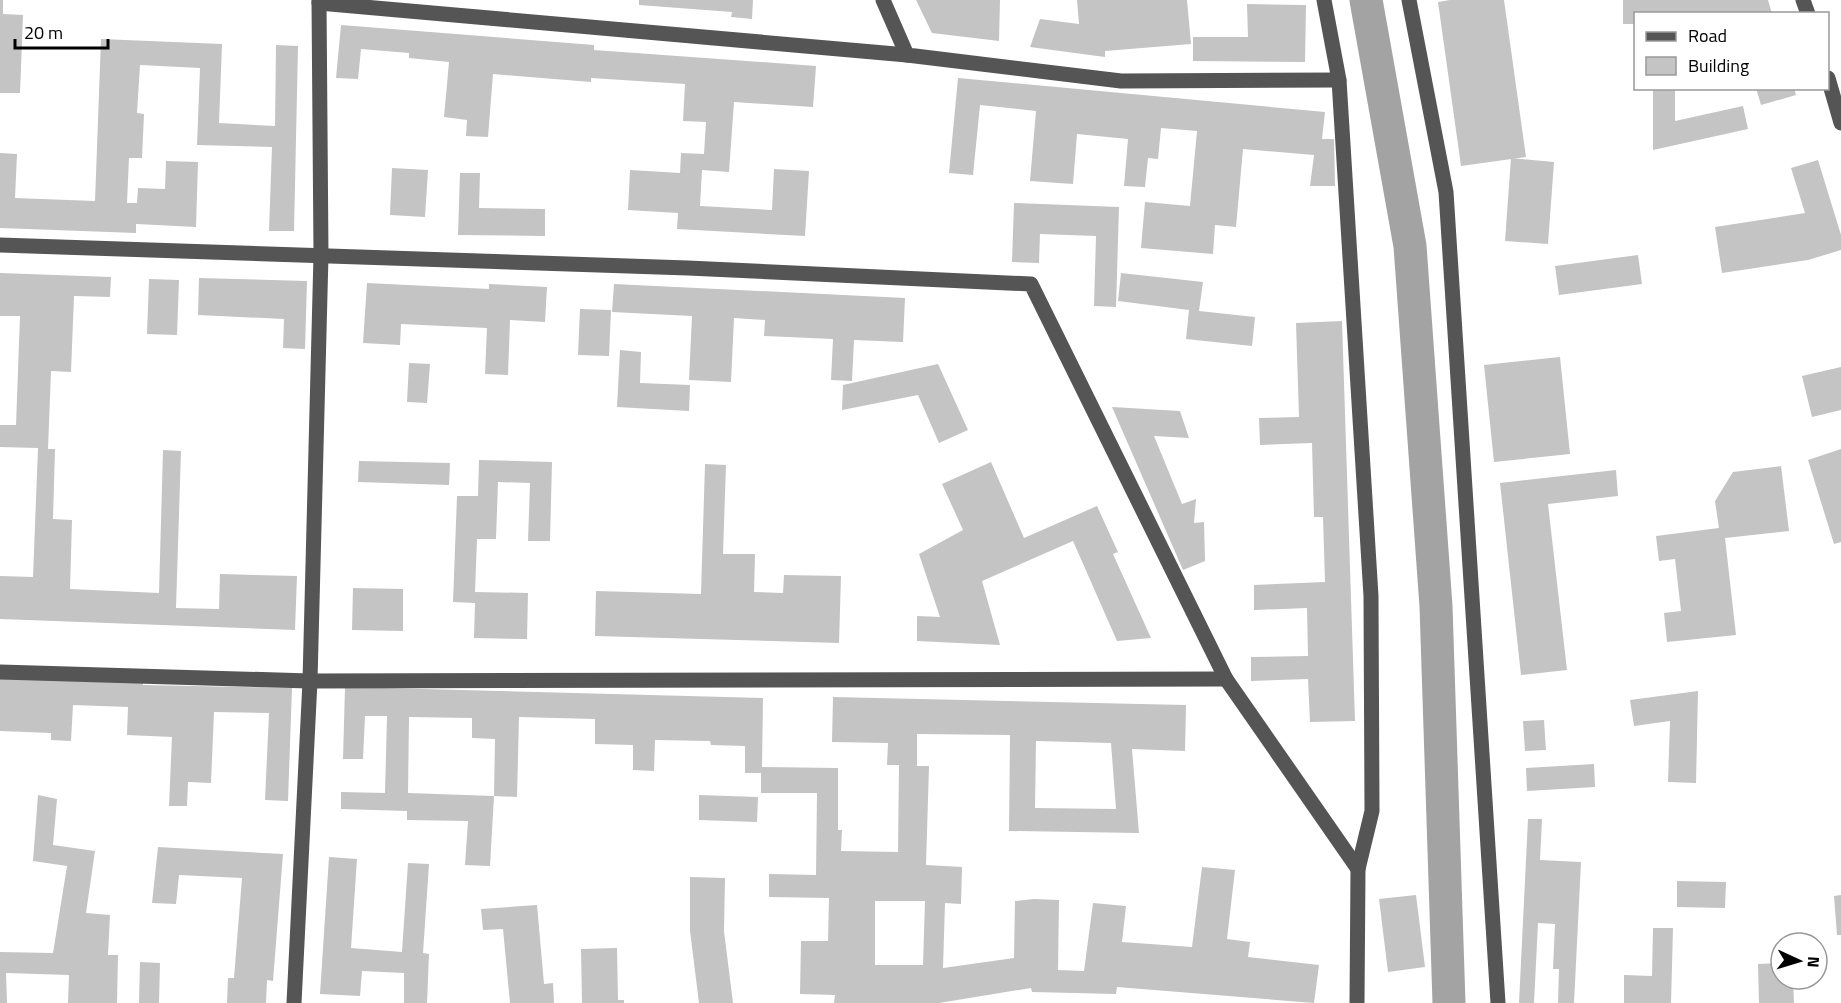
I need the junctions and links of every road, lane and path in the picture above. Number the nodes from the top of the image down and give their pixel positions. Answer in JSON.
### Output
{"nodes":[{"id":1,"x":883,"y":0,"type":"edge"},
{"id":2,"x":1324,"y":0,"type":"edge"},
{"id":3,"x":1409,"y":0,"type":"edge"},
{"id":4,"x":319,"y":2,"type":"edge"},
{"id":5,"x":907,"y":55,"type":"junction"},
{"id":6,"x":1339,"y":80,"type":"junction"},
{"id":7,"x":1829,"y":84,"type":"edge"},
{"id":8,"x":1841,"y":123,"type":"edge"},
{"id":9,"x":0,"y":245,"type":"edge"},
{"id":10,"x":321,"y":255,"type":"junction"},
{"id":11,"x":0,"y":672,"type":"edge"},
{"id":12,"x":1226,"y":679,"type":"junction"},
{"id":13,"x":310,"y":681,"type":"junction"},
{"id":14,"x":1358,"y":869,"type":"junction"},
{"id":15,"x":294,"y":1003,"type":"edge"},
{"id":16,"x":1357,"y":1003,"type":"edge"},
{"id":17,"x":1497,"y":1003,"type":"edge"}],
"edges":[{"from":1,"to":5,"type":"street"},
{"from":2,"to":6,"type":"street"},
{"from":3,"to":17,"type":"street"},
{"from":4,"to":5,"type":"street"},
{"from":4,"to":10,"type":"street"},
{"from":5,"to":6,"type":"street"},
{"from":6,"to":14,"type":"street"},
{"from":7,"to":8,"type":"street"},
{"from":9,"to":10,"type":"street"},
{"from":10,"to":12,"type":"street"},
{"from":10,"to":13,"type":"street"},
{"from":11,"to":13,"type":"street"},
{"from":12,"to":13,"type":"street"},
{"from":12,"to":14,"type":"street"},
{"from":13,"to":15,"type":"street"},
{"from":14,"to":16,"type":"street"}]}
